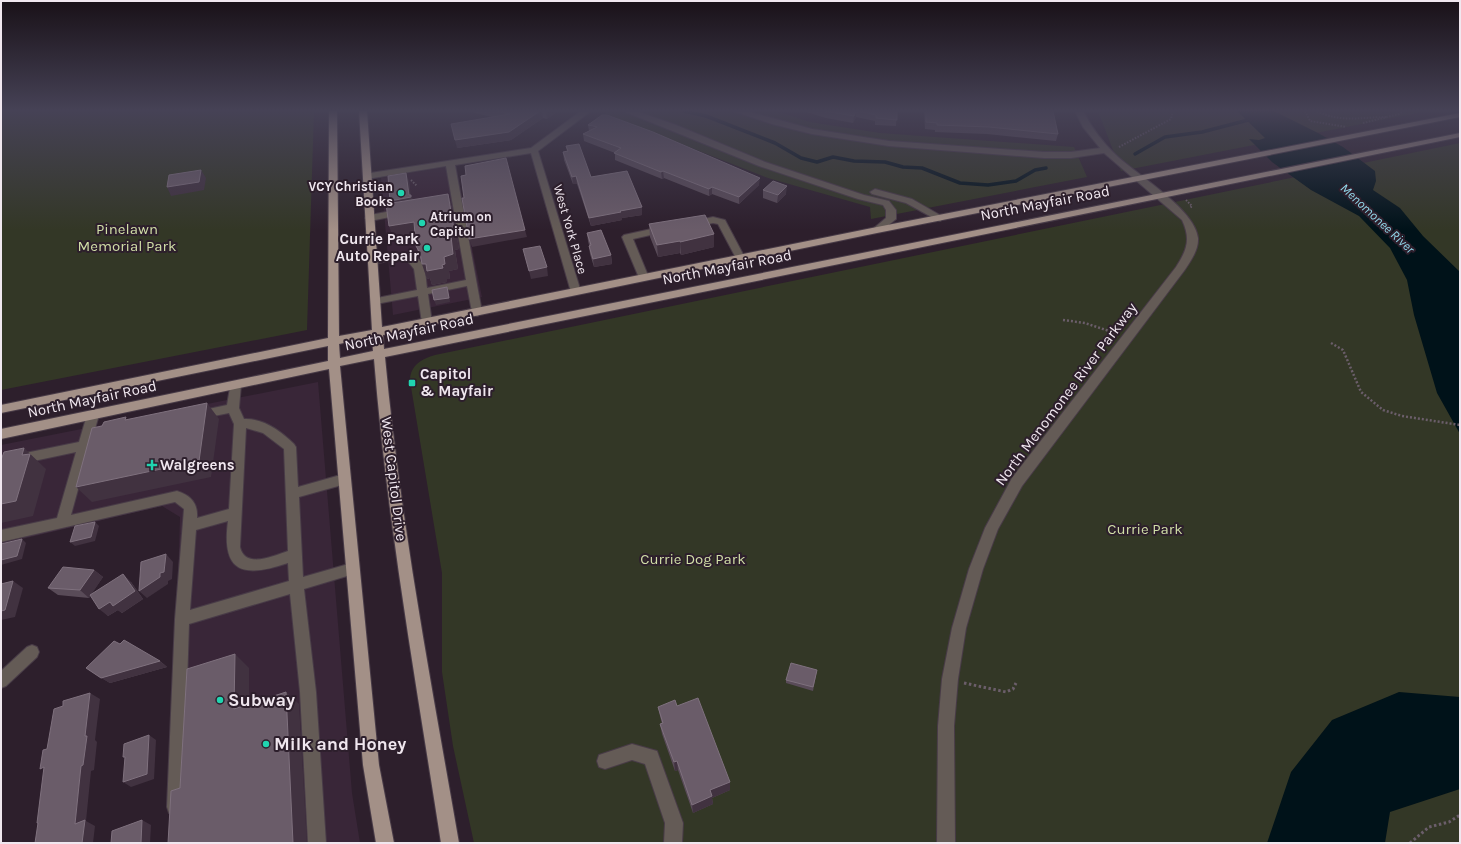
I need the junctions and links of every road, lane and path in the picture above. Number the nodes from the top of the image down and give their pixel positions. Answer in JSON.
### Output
{"nodes":[{"id":1,"x":333,"y":150,"type":"edge"},
{"id":2,"x":365,"y":150,"type":"edge"},
{"id":3,"x":532,"y":150,"type":"edge"},
{"id":4,"x":534,"y":150,"type":"edge"},
{"id":5,"x":729,"y":150,"type":"edge"},
{"id":6,"x":985,"y":150,"type":"edge"},
{"id":7,"x":1104,"y":150,"type":"edge"},
{"id":8,"x":1107,"y":150,"type":"edge"},
{"id":9,"x":1280,"y":150,"type":"edge"},
{"id":10,"x":1389,"y":150,"type":"edge"},
{"id":11,"x":450,"y":163,"type":"junction"},
{"id":12,"x":367,"y":176,"type":"junction"},
{"id":13,"x":1140,"y":178,"type":"junction"},
{"id":14,"x":841,"y":189,"type":"junction"},
{"id":15,"x":1162,"y":196,"type":"junction"},
{"id":16,"x":457,"y":202,"type":"junction"},
{"id":17,"x":445,"y":205,"type":"edge"},
{"id":18,"x":411,"y":211,"type":"edge"},
{"id":19,"x":370,"y":218,"type":"junction"},
{"id":20,"x":940,"y":218,"type":"junction"},
{"id":21,"x":877,"y":230,"type":"junction"},
{"id":22,"x":740,"y":258,"type":"junction"},
{"id":23,"x":373,"y":262,"type":"junction"},
{"id":24,"x":644,"y":278,"type":"junction"},
{"id":25,"x":472,"y":282,"type":"junction"},
{"id":26,"x":423,"y":292,"type":"junction"},
{"id":27,"x":576,"y":292,"type":"junction"},
{"id":28,"x":376,"y":301,"type":"junction"},
{"id":29,"x":477,"y":312,"type":"junction"},
{"id":30,"x":1063,"y":320,"type":"dead end"},
{"id":31,"x":427,"y":322,"type":"junction"},
{"id":32,"x":378,"y":333,"type":"junction"},
{"id":33,"x":1127,"y":339,"type":"junction"},
{"id":34,"x":334,"y":342,"type":"junction"},
{"id":35,"x":1331,"y":342,"type":"dead end"},
{"id":36,"x":379,"y":354,"type":"junction"},
{"id":37,"x":334,"y":364,"type":"junction"},
{"id":38,"x":235,"y":385,"type":"junction"},
{"id":39,"x":233,"y":408,"type":"junction"},
{"id":40,"x":1,"y":409,"type":"edge"},
{"id":41,"x":93,"y":415,"type":"junction"},
{"id":42,"x":187,"y":417,"type":"edge"},
{"id":43,"x":240,"y":424,"type":"junction"},
{"id":44,"x":1460,"y":425,"type":"edge"},
{"id":45,"x":117,"y":432,"type":"edge"},
{"id":46,"x":1,"y":434,"type":"edge"},
{"id":47,"x":85,"y":442,"type":"junction"},
{"id":48,"x":1,"y":463,"type":"edge"},
{"id":49,"x":344,"y":479,"type":"junction"},
{"id":50,"x":292,"y":494,"type":"junction"},
{"id":51,"x":235,"y":513,"type":"junction"},
{"id":52,"x":62,"y":522,"type":"junction"},
{"id":53,"x":190,"y":526,"type":"junction"},
{"id":54,"x":1,"y":536,"type":"edge"},
{"id":55,"x":294,"y":555,"type":"junction"},
{"id":56,"x":352,"y":569,"type":"junction"},
{"id":57,"x":296,"y":585,"type":"junction"},
{"id":58,"x":182,"y":619,"type":"junction"},
{"id":59,"x":32,"y":652,"type":"dead end"},
{"id":60,"x":950,"y":679,"type":"junction"},
{"id":61,"x":1,"y":681,"type":"edge"},
{"id":62,"x":1016,"y":683,"type":"dead end"},
{"id":63,"x":605,"y":761,"type":"dead end"},
{"id":64,"x":1460,"y":815,"type":"edge"},
{"id":65,"x":174,"y":820,"type":"edge"},
{"id":66,"x":317,"y":843,"type":"edge"},
{"id":67,"x":385,"y":843,"type":"edge"},
{"id":68,"x":450,"y":843,"type":"edge"},
{"id":69,"x":673,"y":843,"type":"edge"},
{"id":70,"x":946,"y":843,"type":"edge"},
{"id":71,"x":1410,"y":843,"type":"edge"}],
"edges":[{"from":1,"to":34,"type":"main road"},
{"from":2,"to":12,"type":"main road","name":"West Capitol Drive"},
{"from":3,"to":11,"type":"street"},
{"from":4,"to":27,"type":"street","name":"West York Place"},
{"from":5,"to":14,"type":"street"},
{"from":6,"to":7,"type":"street"},
{"from":8,"to":13,"type":"street","name":"North Menomonee River Parkway"},
{"from":9,"to":13,"type":"main road","name":"North Mayfair Road"},
{"from":10,"to":15,"type":"main road","name":"North Mayfair Road"},
{"from":11,"to":12,"type":"street"},
{"from":11,"to":16,"type":"street"},
{"from":12,"to":19,"type":"main road","name":"West Capitol Drive"},
{"from":13,"to":15,"type":"street","name":"North Menomonee River Parkway"},
{"from":13,"to":20,"type":"main road","name":"North Mayfair Road"},
{"from":14,"to":20,"type":"street"},
{"from":14,"to":21,"type":"street"},
{"from":15,"to":33,"type":"street","name":"North Menomonee River Parkway"},
{"from":15,"to":36,"type":"main road","name":"North Mayfair Road"},
{"from":16,"to":17,"type":"street"},
{"from":16,"to":25,"type":"street"},
{"from":18,"to":19,"type":"street"},
{"from":19,"to":23,"type":"main road","name":"West Capitol Drive"},
{"from":20,"to":21,"type":"main road","name":"North Mayfair Road"},
{"from":21,"to":22,"type":"main road","name":"North Mayfair Road"},
{"from":22,"to":24,"type":"main road","name":"North Mayfair Road"},
{"from":22,"to":24,"type":"street"},
{"from":23,"to":26,"type":"street"},
{"from":23,"to":28,"type":"main road","name":"West Capitol Drive"},
{"from":24,"to":27,"type":"main road","name":"North Mayfair Road"},
{"from":25,"to":26,"type":"street"},
{"from":25,"to":29,"type":"street"},
{"from":26,"to":28,"type":"street"},
{"from":26,"to":31,"type":"street"},
{"from":27,"to":29,"type":"main road","name":"North Mayfair Road"},
{"from":28,"to":32,"type":"main road","name":"West Capitol Drive"},
{"from":29,"to":31,"type":"main road","name":"North Mayfair Road"},
{"from":30,"to":33,"type":"path"},
{"from":31,"to":32,"type":"main road","name":"North Mayfair Road"},
{"from":32,"to":34,"type":"main road","name":"North Mayfair Road"},
{"from":32,"to":36,"type":"main road","name":"West Capitol Drive"},
{"from":33,"to":60,"type":"street","name":"North Menomonee River Parkway"},
{"from":34,"to":37,"type":"main road"},
{"from":34,"to":40,"type":"main road","name":"North Mayfair Road"},
{"from":35,"to":44,"type":"path"},
{"from":36,"to":37,"type":"main road","name":"North Mayfair Road"},
{"from":36,"to":68,"type":"main road","name":"West Capitol Drive"},
{"from":37,"to":38,"type":"main road","name":"North Mayfair Road"},
{"from":37,"to":49,"type":"main road"},
{"from":38,"to":39,"type":"street"},
{"from":38,"to":41,"type":"main road","name":"North Mayfair Road"},
{"from":39,"to":42,"type":"street"},
{"from":39,"to":43,"type":"street"},
{"from":41,"to":46,"type":"main road","name":"North Mayfair Road"},
{"from":41,"to":47,"type":"street"},
{"from":43,"to":50,"type":"street"},
{"from":43,"to":51,"type":"street"},
{"from":45,"to":47,"type":"street"},
{"from":47,"to":48,"type":"street"},
{"from":47,"to":52,"type":"street"},
{"from":49,"to":50,"type":"street"},
{"from":49,"to":56,"type":"main road"},
{"from":50,"to":55,"type":"street"},
{"from":51,"to":53,"type":"street"},
{"from":51,"to":55,"type":"street"},
{"from":52,"to":53,"type":"street"},
{"from":52,"to":54,"type":"street"},
{"from":53,"to":58,"type":"street"},
{"from":55,"to":57,"type":"street"},
{"from":56,"to":57,"type":"street"},
{"from":56,"to":67,"type":"main road"},
{"from":57,"to":58,"type":"street"},
{"from":57,"to":66,"type":"street"},
{"from":58,"to":65,"type":"street"},
{"from":59,"to":61,"type":"street"},
{"from":60,"to":62,"type":"path"},
{"from":60,"to":70,"type":"street","name":"North Menomonee River Parkway"},
{"from":63,"to":69,"type":"street"},
{"from":64,"to":71,"type":"path"}]}
